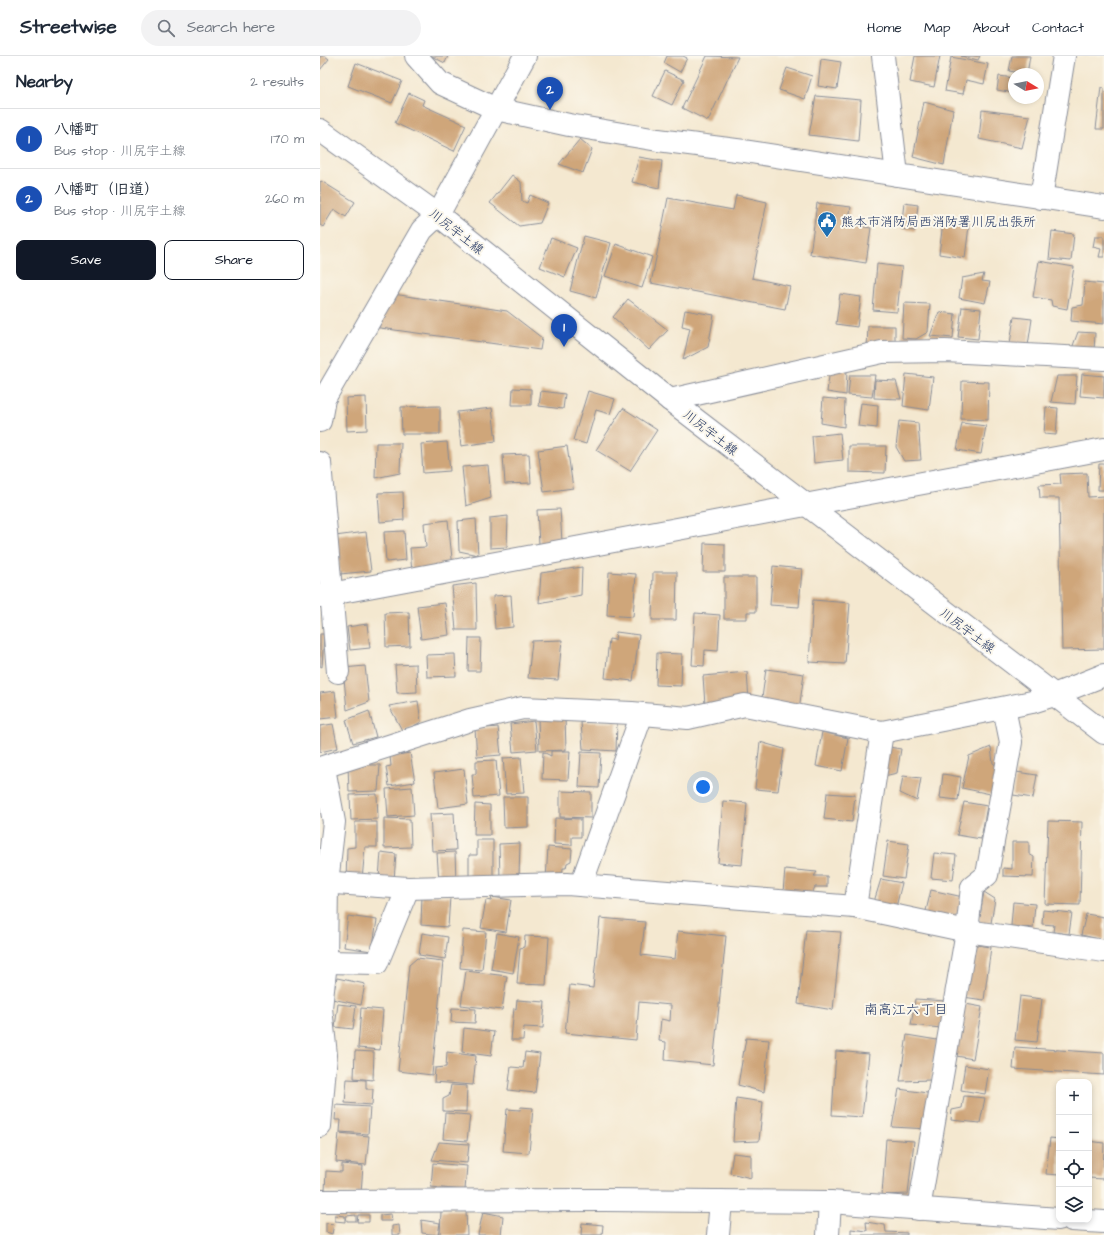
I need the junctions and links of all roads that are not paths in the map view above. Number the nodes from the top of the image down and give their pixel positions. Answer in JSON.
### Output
{"nodes":[{"id":1,"x":416,"y":56,"type":"edge"},
{"id":2,"x":525,"y":56,"type":"edge"},
{"id":3,"x":884,"y":56,"type":"edge"},
{"id":4,"x":1064,"y":56,"type":"edge"},
{"id":5,"x":496,"y":109,"type":"junction"},
{"id":6,"x":320,"y":130,"type":"edge"},
{"id":7,"x":897,"y":175,"type":"junction"},
{"id":8,"x":1041,"y":198,"type":"junction"},
{"id":9,"x":1104,"y":208,"type":"edge"},
{"id":10,"x":438,"y":215,"type":"junction"},
{"id":11,"x":1104,"y":359,"type":"edge"},
{"id":12,"x":670,"y":400,"type":"junction"},
{"id":13,"x":320,"y":421,"type":"edge"},
{"id":14,"x":1104,"y":449,"type":"edge"},
{"id":15,"x":320,"y":463,"type":"edge"},
{"id":16,"x":806,"y":505,"type":"junction"},
{"id":17,"x":325,"y":595,"type":"edge"},
{"id":18,"x":338,"y":672,"type":"dead end"},
{"id":19,"x":1104,"y":675,"type":"edge"},
{"id":20,"x":1054,"y":695,"type":"junction"},
{"id":21,"x":1004,"y":708,"type":"junction"},
{"id":22,"x":642,"y":714,"type":"junction"},
{"id":23,"x":882,"y":732,"type":"junction"},
{"id":24,"x":1104,"y":733,"type":"edge"},
{"id":25,"x":322,"y":768,"type":"edge"},
{"id":26,"x":323,"y":883,"type":"edge"},
{"id":27,"x":581,"y":885,"type":"junction"},
{"id":28,"x":408,"y":888,"type":"junction"},
{"id":29,"x":855,"y":907,"type":"junction"},
{"id":30,"x":967,"y":931,"type":"junction"},
{"id":31,"x":1104,"y":951,"type":"edge"},
{"id":32,"x":326,"y":962,"type":"junction"},
{"id":33,"x":320,"y":1126,"type":"edge"},
{"id":34,"x":320,"y":1201,"type":"edge"},
{"id":35,"x":721,"y":1201,"type":"junction"},
{"id":36,"x":830,"y":1202,"type":"junction"},
{"id":37,"x":919,"y":1209,"type":"junction"},
{"id":38,"x":1056,"y":1219,"type":"edge"},
{"id":39,"x":1092,"y":1221,"type":"edge"},
{"id":40,"x":1104,"y":1222,"type":"edge"},
{"id":41,"x":718,"y":1235,"type":"edge"},
{"id":42,"x":828,"y":1235,"type":"edge"}],
"edges":[{"from":1,"to":5,"type":"street"},
{"from":2,"to":5,"type":"street"},
{"from":3,"to":7,"type":"street"},
{"from":4,"to":8,"type":"street"},
{"from":5,"to":7,"type":"street"},
{"from":5,"to":10,"type":"street"},
{"from":6,"to":10,"type":"street","name":"川尻宇土線"},
{"from":7,"to":8,"type":"street"},
{"from":8,"to":9,"type":"street"},
{"from":10,"to":12,"type":"street","name":"川尻宇土線"},
{"from":10,"to":13,"type":"street"},
{"from":11,"to":12,"type":"street"},
{"from":12,"to":16,"type":"street","name":"川尻宇土線"},
{"from":14,"to":16,"type":"street"},
{"from":15,"to":17,"type":"street"},
{"from":16,"to":17,"type":"street"},
{"from":16,"to":20,"type":"street","name":"川尻宇土線"},
{"from":17,"to":18,"type":"street"},
{"from":19,"to":20,"type":"street"},
{"from":20,"to":21,"type":"street"},
{"from":20,"to":24,"type":"street","name":"川尻宇土線"},
{"from":21,"to":23,"type":"street"},
{"from":21,"to":30,"type":"street"},
{"from":22,"to":23,"type":"street"},
{"from":22,"to":25,"type":"street"},
{"from":22,"to":27,"type":"street"},
{"from":23,"to":29,"type":"street"},
{"from":25,"to":26,"type":"street"},
{"from":26,"to":28,"type":"street"},
{"from":26,"to":32,"type":"street"},
{"from":27,"to":28,"type":"street"},
{"from":27,"to":29,"type":"street"},
{"from":28,"to":32,"type":"street"},
{"from":29,"to":30,"type":"street"},
{"from":30,"to":31,"type":"street"},
{"from":30,"to":37,"type":"street"},
{"from":32,"to":33,"type":"street"},
{"from":34,"to":35,"type":"street"},
{"from":35,"to":36,"type":"street"},
{"from":35,"to":41,"type":"street"},
{"from":36,"to":37,"type":"street"},
{"from":36,"to":42,"type":"street"},
{"from":37,"to":38,"type":"street"},
{"from":39,"to":40,"type":"street"}]}
